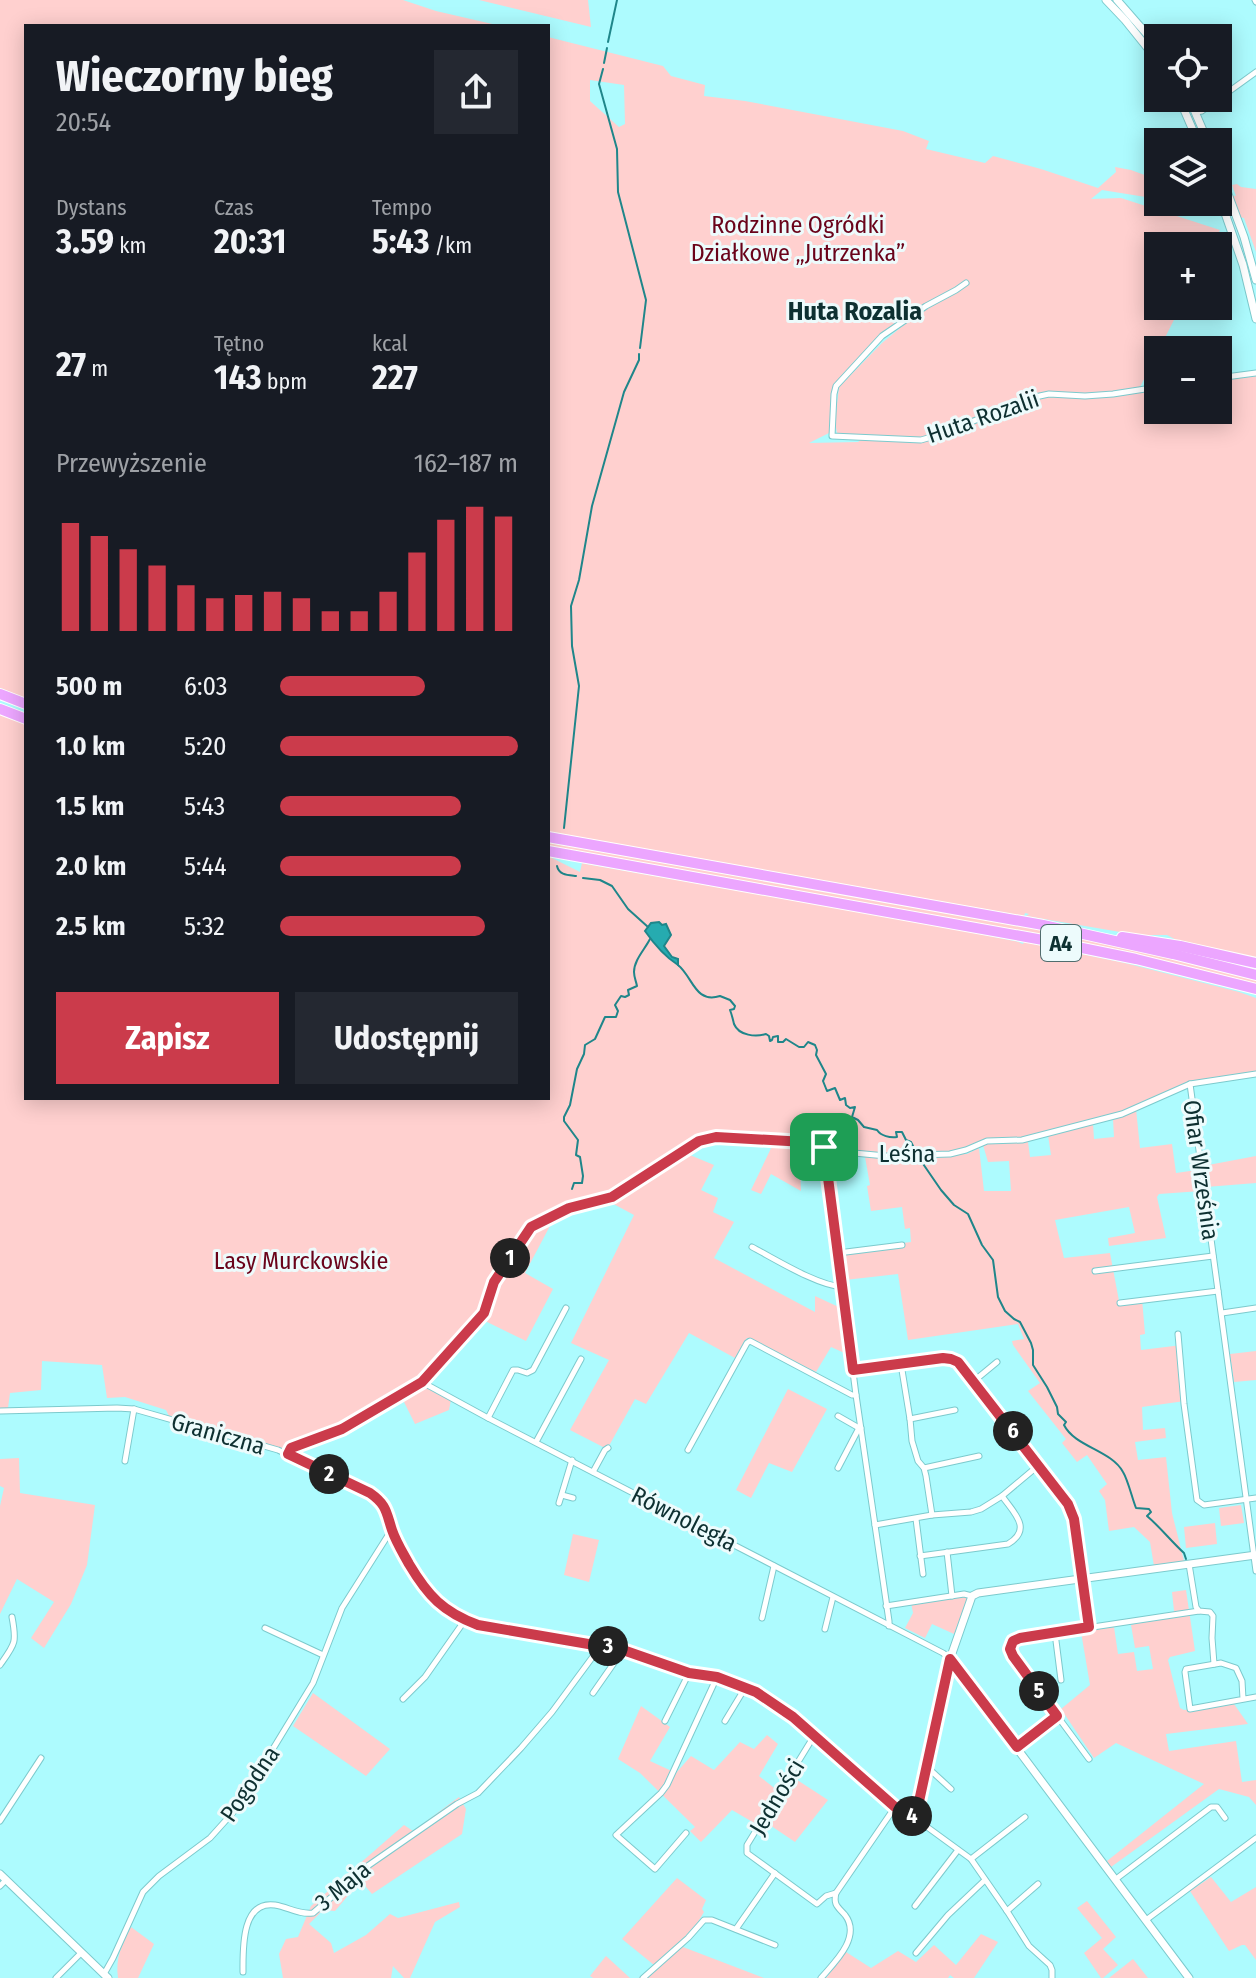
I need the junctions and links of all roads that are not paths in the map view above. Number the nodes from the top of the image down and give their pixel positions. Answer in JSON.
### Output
{"nodes":[{"id":1,"x":1106,"y":0,"type":"edge"},
{"id":2,"x":1117,"y":0,"type":"edge"},
{"id":3,"x":1144,"y":31,"type":"edge"},
{"id":4,"x":1144,"y":43,"type":"edge"},
{"id":5,"x":1256,"y":72,"type":"edge"},
{"id":6,"x":1232,"y":89,"type":"edge"},
{"id":7,"x":1196,"y":112,"type":"edge"},
{"id":8,"x":1202,"y":128,"type":"edge"},
{"id":9,"x":1232,"y":211,"type":"edge"},
{"id":10,"x":1229,"y":216,"type":"edge"},
{"id":11,"x":1239,"y":238,"type":"junction"},
{"id":12,"x":1256,"y":280,"type":"edge"},
{"id":13,"x":966,"y":283,"type":"dead end"},
{"id":14,"x":1256,"y":319,"type":"edge"},
{"id":15,"x":1256,"y":373,"type":"edge"},
{"id":16,"x":1232,"y":376,"type":"edge"},
{"id":17,"x":1144,"y":389,"type":"edge"},
{"id":18,"x":0,"y":694,"type":"edge"},
{"id":19,"x":24,"y":703,"type":"edge"},
{"id":20,"x":0,"y":709,"type":"edge"},
{"id":21,"x":24,"y":718,"type":"edge"},
{"id":22,"x":550,"y":837,"type":"edge"},
{"id":23,"x":550,"y":851,"type":"edge"},
{"id":24,"x":1084,"y":934,"type":"junction"},
{"id":25,"x":1256,"y":963,"type":"edge"},
{"id":26,"x":1256,"y":975,"type":"edge"},
{"id":27,"x":1256,"y":991,"type":"edge"},
{"id":28,"x":1256,"y":1074,"type":"edge"},
{"id":29,"x":1190,"y":1084,"type":"junction"},
{"id":30,"x":824,"y":1147,"type":"junction"},
{"id":31,"x":827,"y":1169,"type":"junction"},
{"id":32,"x":806,"y":1172,"type":"dead end"},
{"id":33,"x":902,"y":1245,"type":"dead end"},
{"id":34,"x":752,"y":1247,"type":"dead end"},
{"id":35,"x":838,"y":1253,"type":"junction"},
{"id":36,"x":1213,"y":1256,"type":"junction"},
{"id":37,"x":1095,"y":1271,"type":"dead end"},
{"id":38,"x":843,"y":1287,"type":"junction"},
{"id":39,"x":1218,"y":1291,"type":"junction"},
{"id":40,"x":1120,"y":1303,"type":"dead end"},
{"id":41,"x":566,"y":1308,"type":"dead end"},
{"id":42,"x":1256,"y":1308,"type":"edge"},
{"id":43,"x":1222,"y":1313,"type":"junction"},
{"id":44,"x":1178,"y":1334,"type":"dead end"},
{"id":45,"x":581,"y":1359,"type":"dead end"},
{"id":46,"x":997,"y":1362,"type":"dead end"},
{"id":47,"x":901,"y":1364,"type":"junction"},
{"id":48,"x":853,"y":1370,"type":"junction"},
{"id":49,"x":974,"y":1381,"type":"junction"},
{"id":50,"x":422,"y":1382,"type":"junction"},
{"id":51,"x":856,"y":1395,"type":"junction"},
{"id":52,"x":134,"y":1409,"type":"junction"},
{"id":53,"x":955,"y":1410,"type":"dead end"},
{"id":54,"x":0,"y":1411,"type":"edge"},
{"id":55,"x":838,"y":1416,"type":"dead end"},
{"id":56,"x":488,"y":1418,"type":"junction"},
{"id":57,"x":910,"y":1419,"type":"junction"},
{"id":58,"x":860,"y":1428,"type":"junction"},
{"id":59,"x":536,"y":1442,"type":"junction"},
{"id":60,"x":608,"y":1448,"type":"dead end"},
{"id":61,"x":688,"y":1450,"type":"dead end"},
{"id":62,"x":288,"y":1454,"type":"junction"},
{"id":63,"x":979,"y":1456,"type":"dead end"},
{"id":64,"x":572,"y":1460,"type":"junction"},
{"id":65,"x":125,"y":1461,"type":"dead end"},
{"id":66,"x":1039,"y":1465,"type":"junction"},
{"id":67,"x":838,"y":1468,"type":"dead end"},
{"id":68,"x":924,"y":1468,"type":"junction"},
{"id":69,"x":593,"y":1472,"type":"junction"},
{"id":70,"x":562,"y":1495,"type":"junction"},
{"id":71,"x":1002,"y":1496,"type":"junction"},
{"id":72,"x":573,"y":1498,"type":"dead end"},
{"id":73,"x":1256,"y":1498,"type":"edge"},
{"id":74,"x":1247,"y":1499,"type":"junction"},
{"id":75,"x":559,"y":1503,"type":"dead end"},
{"id":76,"x":932,"y":1515,"type":"junction"},
{"id":77,"x":916,"y":1519,"type":"junction"},
{"id":78,"x":875,"y":1525,"type":"junction"},
{"id":79,"x":392,"y":1529,"type":"junction"},
{"id":80,"x":947,"y":1552,"type":"junction"},
{"id":81,"x":1255,"y":1555,"type":"edge"},
{"id":82,"x":920,"y":1556,"type":"junction"},
{"id":83,"x":1189,"y":1564,"type":"junction"},
{"id":84,"x":774,"y":1566,"type":"junction"},
{"id":85,"x":1256,"y":1571,"type":"edge"},
{"id":86,"x":923,"y":1574,"type":"dead end"},
{"id":87,"x":1083,"y":1578,"type":"junction"},
{"id":88,"x":952,"y":1596,"type":"junction"},
{"id":89,"x":972,"y":1596,"type":"junction"},
{"id":90,"x":833,"y":1597,"type":"junction"},
{"id":91,"x":886,"y":1606,"type":"junction"},
{"id":92,"x":1199,"y":1611,"type":"junction"},
{"id":93,"x":12,"y":1617,"type":"dead end"},
{"id":94,"x":762,"y":1618,"type":"dead end"},
{"id":95,"x":465,"y":1620,"type":"junction"},
{"id":96,"x":889,"y":1626,"type":"junction"},
{"id":97,"x":1089,"y":1627,"type":"junction"},
{"id":98,"x":265,"y":1628,"type":"dead end"},
{"id":99,"x":825,"y":1629,"type":"dead end"},
{"id":100,"x":1055,"y":1633,"type":"junction"},
{"id":101,"x":600,"y":1644,"type":"junction"},
{"id":102,"x":623,"y":1650,"type":"junction"},
{"id":103,"x":323,"y":1655,"type":"junction"},
{"id":104,"x":950,"y":1659,"type":"junction"},
{"id":105,"x":1214,"y":1664,"type":"junction"},
{"id":106,"x":0,"y":1665,"type":"edge"},
{"id":107,"x":689,"y":1673,"type":"junction"},
{"id":108,"x":717,"y":1677,"type":"junction"},
{"id":109,"x":1061,"y":1680,"type":"dead end"},
{"id":110,"x":745,"y":1688,"type":"junction"},
{"id":111,"x":593,"y":1693,"type":"dead end"},
{"id":112,"x":1256,"y":1697,"type":"edge"},
{"id":113,"x":403,"y":1699,"type":"dead end"},
{"id":114,"x":1243,"y":1699,"type":"junction"},
{"id":115,"x":1057,"y":1716,"type":"junction"},
{"id":116,"x":665,"y":1721,"type":"dead end"},
{"id":117,"x":725,"y":1721,"type":"dead end"},
{"id":118,"x":814,"y":1736,"type":"junction"},
{"id":119,"x":1017,"y":1747,"type":"junction"},
{"id":120,"x":41,"y":1758,"type":"dead end"},
{"id":121,"x":1089,"y":1759,"type":"dead end"},
{"id":122,"x":926,"y":1766,"type":"junction"},
{"id":123,"x":951,"y":1789,"type":"dead end"},
{"id":124,"x":895,"y":1807,"type":"junction"},
{"id":125,"x":912,"y":1816,"type":"junction"},
{"id":126,"x":1025,"y":1817,"type":"dead end"},
{"id":127,"x":1225,"y":1818,"type":"dead end"},
{"id":128,"x":0,"y":1821,"type":"edge"},
{"id":129,"x":686,"y":1833,"type":"dead end"},
{"id":130,"x":1256,"y":1838,"type":"edge"},
{"id":131,"x":959,"y":1850,"type":"junction"},
{"id":132,"x":971,"y":1859,"type":"junction"},
{"id":133,"x":775,"y":1873,"type":"junction"},
{"id":134,"x":1116,"y":1879,"type":"junction"},
{"id":135,"x":2,"y":1880,"type":"edge"},
{"id":136,"x":985,"y":1880,"type":"junction"},
{"id":137,"x":1038,"y":1884,"type":"dead end"},
{"id":138,"x":836,"y":1893,"type":"junction"},
{"id":139,"x":915,"y":1906,"type":"dead end"},
{"id":140,"x":1007,"y":1911,"type":"junction"},
{"id":141,"x":1146,"y":1920,"type":"junction"},
{"id":142,"x":736,"y":1929,"type":"junction"},
{"id":143,"x":775,"y":1945,"type":"dead end"},
{"id":144,"x":81,"y":1953,"type":"junction"},
{"id":145,"x":916,"y":1953,"type":"dead end"},
{"id":146,"x":243,"y":1972,"type":"dead end"},
{"id":147,"x":106,"y":1976,"type":"edge"},
{"id":148,"x":56,"y":1978,"type":"edge"},
{"id":149,"x":643,"y":1978,"type":"edge"},
{"id":150,"x":821,"y":1978,"type":"edge"},
{"id":151,"x":1052,"y":1978,"type":"edge"},
{"id":152,"x":1189,"y":1978,"type":"edge"}],
"edges":[{"from":1,"to":4,"type":"street"},
{"from":2,"to":3,"type":"street"},
{"from":5,"to":6,"type":"street"},
{"from":7,"to":8,"type":"street"},
{"from":9,"to":11,"type":"street"},
{"from":10,"to":11,"type":"street"},
{"from":11,"to":12,"type":"street"},
{"from":11,"to":14,"type":"street"},
{"from":13,"to":17,"type":"street","name":"Huta Rozalii"},
{"from":15,"to":16,"type":"street"},
{"from":18,"to":19,"type":"highway"},
{"from":20,"to":21,"type":"highway"},
{"from":22,"to":24,"type":"highway","number":"A4"},
{"from":23,"to":27,"type":"highway","number":"A4"},
{"from":24,"to":25,"type":"highway"},
{"from":24,"to":26,"type":"highway","number":"A4"},
{"from":28,"to":29,"type":"street","name":"Leśna"},
{"from":29,"to":30,"type":"street","name":"Leśna"},
{"from":29,"to":36,"type":"street","name":"Ofiar Września"},
{"from":30,"to":31,"type":"street"},
{"from":30,"to":50,"type":"street","name":"Leśna"},
{"from":31,"to":32,"type":"street"},
{"from":31,"to":35,"type":"street"},
{"from":33,"to":35,"type":"street"},
{"from":34,"to":38,"type":"street"},
{"from":35,"to":38,"type":"street"},
{"from":36,"to":37,"type":"street","name":"Ofiar Września"},
{"from":36,"to":39,"type":"street","name":"Ofiar Września"},
{"from":38,"to":48,"type":"street"},
{"from":39,"to":40,"type":"street"},
{"from":39,"to":43,"type":"street","name":"Ofiar Września"},
{"from":41,"to":56,"type":"street"},
{"from":42,"to":43,"type":"street"},
{"from":43,"to":74,"type":"street","name":"Ofiar Września"},
{"from":44,"to":74,"type":"street"},
{"from":45,"to":59,"type":"street"},
{"from":46,"to":49,"type":"street"},
{"from":47,"to":48,"type":"street"},
{"from":47,"to":49,"type":"street"},
{"from":47,"to":57,"type":"street"},
{"from":48,"to":51,"type":"street"},
{"from":49,"to":66,"type":"street"},
{"from":50,"to":56,"type":"street","name":"Równoległa"},
{"from":50,"to":62,"type":"street","name":"Leśna"},
{"from":51,"to":58,"type":"street"},
{"from":51,"to":61,"type":"street"},
{"from":52,"to":54,"type":"street","name":"Graniczna"},
{"from":52,"to":62,"type":"street","name":"Graniczna"},
{"from":52,"to":65,"type":"street"},
{"from":53,"to":57,"type":"street"},
{"from":55,"to":58,"type":"street"},
{"from":56,"to":59,"type":"street","name":"Równoległa"},
{"from":57,"to":68,"type":"street"},
{"from":58,"to":67,"type":"street"},
{"from":58,"to":78,"type":"street"},
{"from":59,"to":64,"type":"street","name":"Równoległa"},
{"from":60,"to":69,"type":"street"},
{"from":62,"to":79,"type":"street","name":"Graniczna"},
{"from":63,"to":68,"type":"street"},
{"from":64,"to":69,"type":"street","name":"Równoległa"},
{"from":64,"to":70,"type":"street"},
{"from":66,"to":71,"type":"street"},
{"from":66,"to":87,"type":"street"},
{"from":68,"to":76,"type":"street"},
{"from":69,"to":84,"type":"street","name":"Równoległa"},
{"from":70,"to":72,"type":"street"},
{"from":70,"to":75,"type":"street"},
{"from":71,"to":76,"type":"street"},
{"from":71,"to":80,"type":"street"},
{"from":73,"to":74,"type":"street"},
{"from":74,"to":81,"type":"street","name":"Ofiar Września"},
{"from":76,"to":77,"type":"street"},
{"from":77,"to":78,"type":"street"},
{"from":77,"to":82,"type":"street"},
{"from":78,"to":91,"type":"street"},
{"from":79,"to":95,"type":"street","name":"Graniczna"},
{"from":79,"to":103,"type":"street","name":"Pogodna"},
{"from":80,"to":82,"type":"street"},
{"from":80,"to":88,"type":"street"},
{"from":81,"to":83,"type":"street"},
{"from":81,"to":85,"type":"street","name":"Ofiar Września"},
{"from":82,"to":86,"type":"street"},
{"from":83,"to":87,"type":"street"},
{"from":83,"to":92,"type":"street"},
{"from":84,"to":90,"type":"street","name":"Równoległa"},
{"from":84,"to":94,"type":"street"},
{"from":87,"to":89,"type":"street"},
{"from":87,"to":97,"type":"street"},
{"from":88,"to":89,"type":"street"},
{"from":88,"to":91,"type":"street"},
{"from":89,"to":104,"type":"street"},
{"from":90,"to":96,"type":"street","name":"Równoległa"},
{"from":90,"to":99,"type":"street"},
{"from":91,"to":96,"type":"street"},
{"from":92,"to":97,"type":"street"},
{"from":92,"to":105,"type":"street"},
{"from":93,"to":106,"type":"street"},
{"from":95,"to":101,"type":"street","name":"Graniczna"},
{"from":95,"to":113,"type":"street"},
{"from":96,"to":104,"type":"street","name":"Równoległa"},
{"from":97,"to":100,"type":"street"},
{"from":98,"to":103,"type":"street"},
{"from":100,"to":109,"type":"street"},
{"from":100,"to":115,"type":"street"},
{"from":101,"to":102,"type":"street","name":"Graniczna"},
{"from":101,"to":146,"type":"street","name":"3 Maja"},
{"from":102,"to":107,"type":"street","name":"Graniczna"},
{"from":102,"to":111,"type":"street"},
{"from":103,"to":147,"type":"street","name":"Pogodna"},
{"from":104,"to":119,"type":"street"},
{"from":104,"to":122,"type":"street"},
{"from":105,"to":114,"type":"street"},
{"from":105,"to":114,"type":"street"},
{"from":107,"to":108,"type":"street","name":"Graniczna"},
{"from":107,"to":116,"type":"street"},
{"from":108,"to":110,"type":"street","name":"Graniczna"},
{"from":108,"to":129,"type":"street"},
{"from":110,"to":117,"type":"street"},
{"from":110,"to":118,"type":"street","name":"Graniczna"},
{"from":112,"to":114,"type":"street"},
{"from":115,"to":119,"type":"street"},
{"from":115,"to":121,"type":"street"},
{"from":118,"to":124,"type":"street","name":"Graniczna"},
{"from":118,"to":133,"type":"street","name":"Jedności"},
{"from":119,"to":134,"type":"street"},
{"from":120,"to":128,"type":"street"},
{"from":122,"to":123,"type":"street"},
{"from":122,"to":125,"type":"street"},
{"from":124,"to":125,"type":"street","name":"Graniczna"},
{"from":124,"to":138,"type":"street"},
{"from":125,"to":131,"type":"street","name":"Graniczna"},
{"from":126,"to":132,"type":"street"},
{"from":127,"to":134,"type":"street"},
{"from":130,"to":141,"type":"street"},
{"from":131,"to":132,"type":"street","name":"Graniczna"},
{"from":131,"to":139,"type":"street"},
{"from":132,"to":136,"type":"street","name":"Graniczna"},
{"from":133,"to":138,"type":"street"},
{"from":133,"to":142,"type":"street","name":"Jedności"},
{"from":134,"to":141,"type":"street"},
{"from":135,"to":144,"type":"street"},
{"from":136,"to":140,"type":"street","name":"Graniczna"},
{"from":136,"to":145,"type":"street"},
{"from":137,"to":140,"type":"street"},
{"from":138,"to":150,"type":"street"},
{"from":140,"to":151,"type":"street","name":"Graniczna"},
{"from":141,"to":152,"type":"street"},
{"from":142,"to":143,"type":"street"},
{"from":142,"to":149,"type":"street"},
{"from":144,"to":147,"type":"street"},
{"from":144,"to":148,"type":"street"}]}
